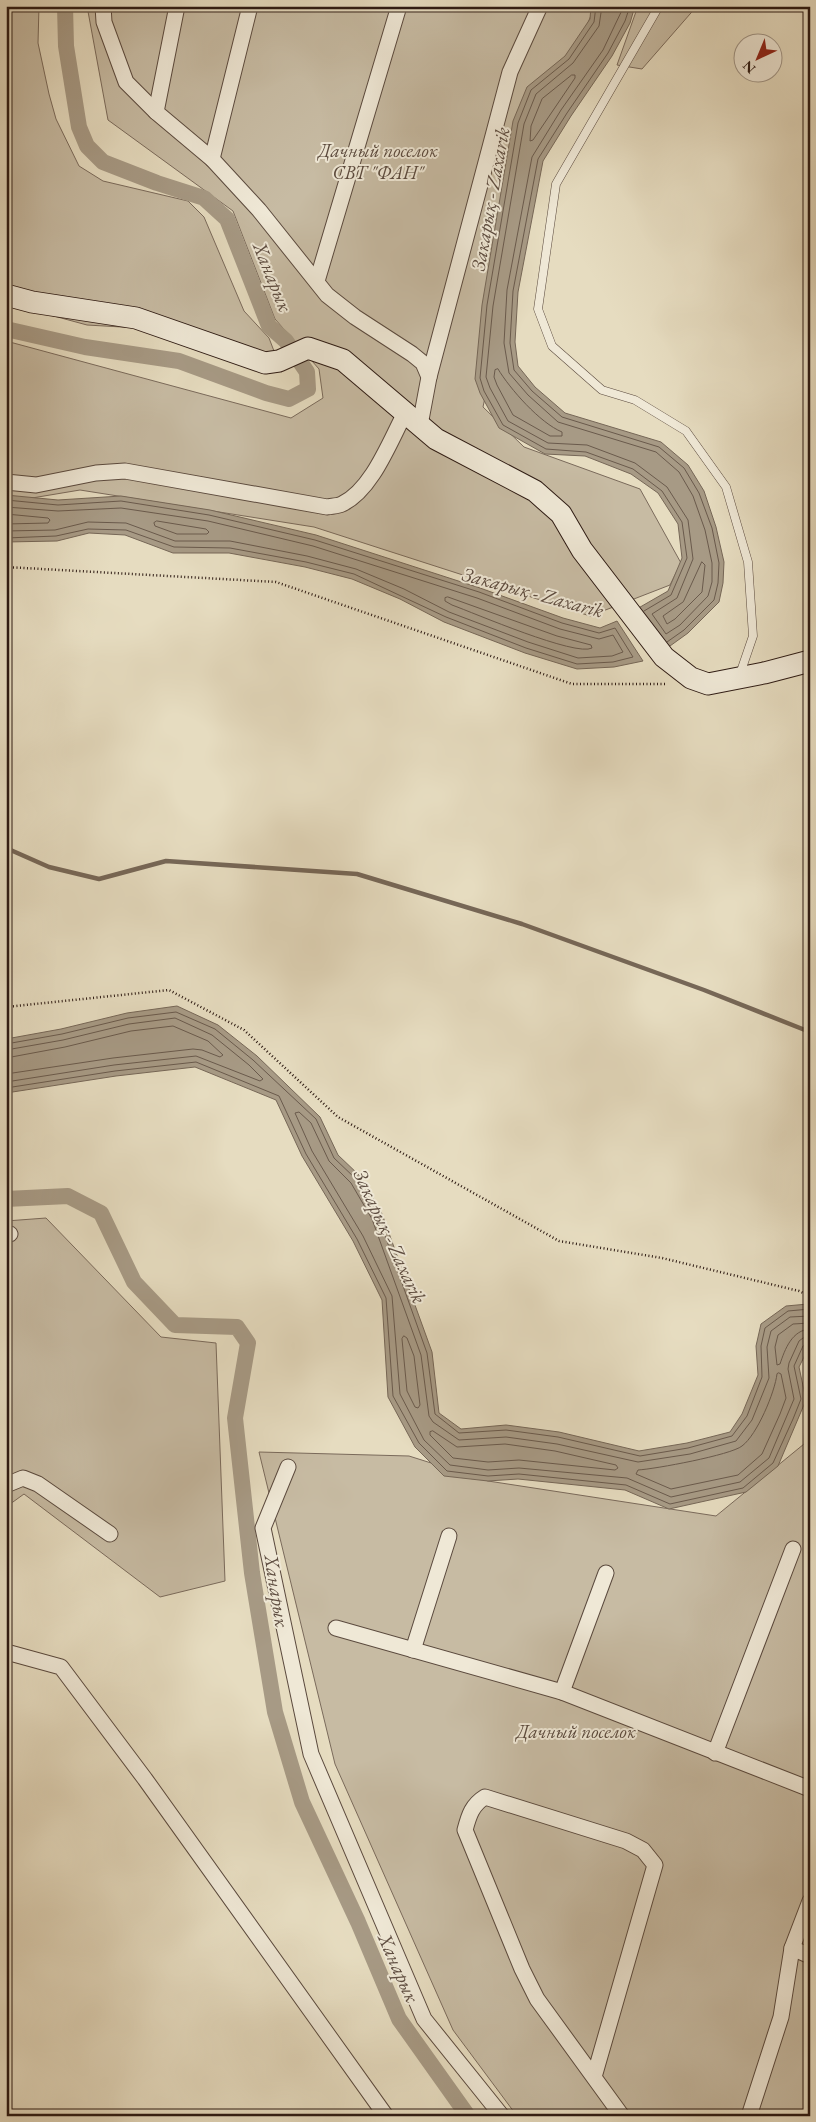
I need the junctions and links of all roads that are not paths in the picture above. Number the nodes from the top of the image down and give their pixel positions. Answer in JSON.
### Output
{"nodes":[{"id":1,"x":102,"y":6,"type":"edge"},
{"id":2,"x":177,"y":6,"type":"edge"},
{"id":3,"x":250,"y":6,"type":"edge"},
{"id":4,"x":399,"y":6,"type":"edge"},
{"id":5,"x":540,"y":6,"type":"edge"},
{"id":6,"x":659,"y":6,"type":"edge"},
{"id":7,"x":156,"y":112,"type":"junction"},
{"id":8,"x":212,"y":159,"type":"junction"},
{"id":9,"x":317,"y":281,"type":"junction"},
{"id":10,"x":6,"y":295,"type":"edge"},
{"id":11,"x":430,"y":377,"type":"junction"},
{"id":12,"x":412,"y":419,"type":"junction"},
{"id":13,"x":6,"y":482,"type":"edge"},
{"id":14,"x":810,"y":661,"type":"edge"},
{"id":15,"x":739,"y":676,"type":"junction"},
{"id":16,"x":288,"y":1467,"type":"dead end"},
{"id":17,"x":6,"y":1484,"type":"edge"},
{"id":18,"x":110,"y":1534,"type":"dead end"},
{"id":19,"x":449,"y":1536,"type":"dead end"},
{"id":20,"x":793,"y":1549,"type":"dead end"},
{"id":21,"x":606,"y":1573,"type":"dead end"},
{"id":22,"x":336,"y":1628,"type":"dead end"},
{"id":23,"x":413,"y":1650,"type":"junction"},
{"id":24,"x":6,"y":1654,"type":"edge"},
{"id":25,"x":562,"y":1692,"type":"junction"},
{"id":26,"x":715,"y":1753,"type":"junction"},
{"id":27,"x":810,"y":1789,"type":"edge"},
{"id":28,"x":810,"y":1901,"type":"edge"},
{"id":29,"x":792,"y":1948,"type":"junction"},
{"id":30,"x":810,"y":1956,"type":"edge"},
{"id":31,"x":594,"y":2077,"type":"junction"},
{"id":32,"x":386,"y":2116,"type":"edge"},
{"id":33,"x":502,"y":2116,"type":"edge"},
{"id":34,"x":622,"y":2116,"type":"edge"},
{"id":35,"x":749,"y":2116,"type":"edge"}],
"edges":[{"from":1,"to":7,"type":"street"},
{"from":2,"to":7,"type":"street"},
{"from":3,"to":8,"type":"street"},
{"from":4,"to":9,"type":"street"},
{"from":5,"to":11,"type":"street"},
{"from":6,"to":15,"type":"lane"},
{"from":7,"to":8,"type":"street"},
{"from":8,"to":9,"type":"street"},
{"from":9,"to":11,"type":"street"},
{"from":10,"to":12,"type":"street"},
{"from":11,"to":12,"type":"street"},
{"from":12,"to":13,"type":"street"},
{"from":12,"to":15,"type":"street"},
{"from":14,"to":15,"type":"street"},
{"from":16,"to":33,"type":"street"},
{"from":17,"to":18,"type":"street"},
{"from":19,"to":23,"type":"street"},
{"from":20,"to":26,"type":"street"},
{"from":21,"to":25,"type":"street"},
{"from":22,"to":23,"type":"street"},
{"from":23,"to":25,"type":"street"},
{"from":24,"to":32,"type":"street"},
{"from":25,"to":26,"type":"street"},
{"from":26,"to":27,"type":"street"},
{"from":28,"to":29,"type":"street"},
{"from":29,"to":30,"type":"street"},
{"from":29,"to":35,"type":"street"},
{"from":31,"to":31,"type":"street"},
{"from":31,"to":34,"type":"street"}]}
